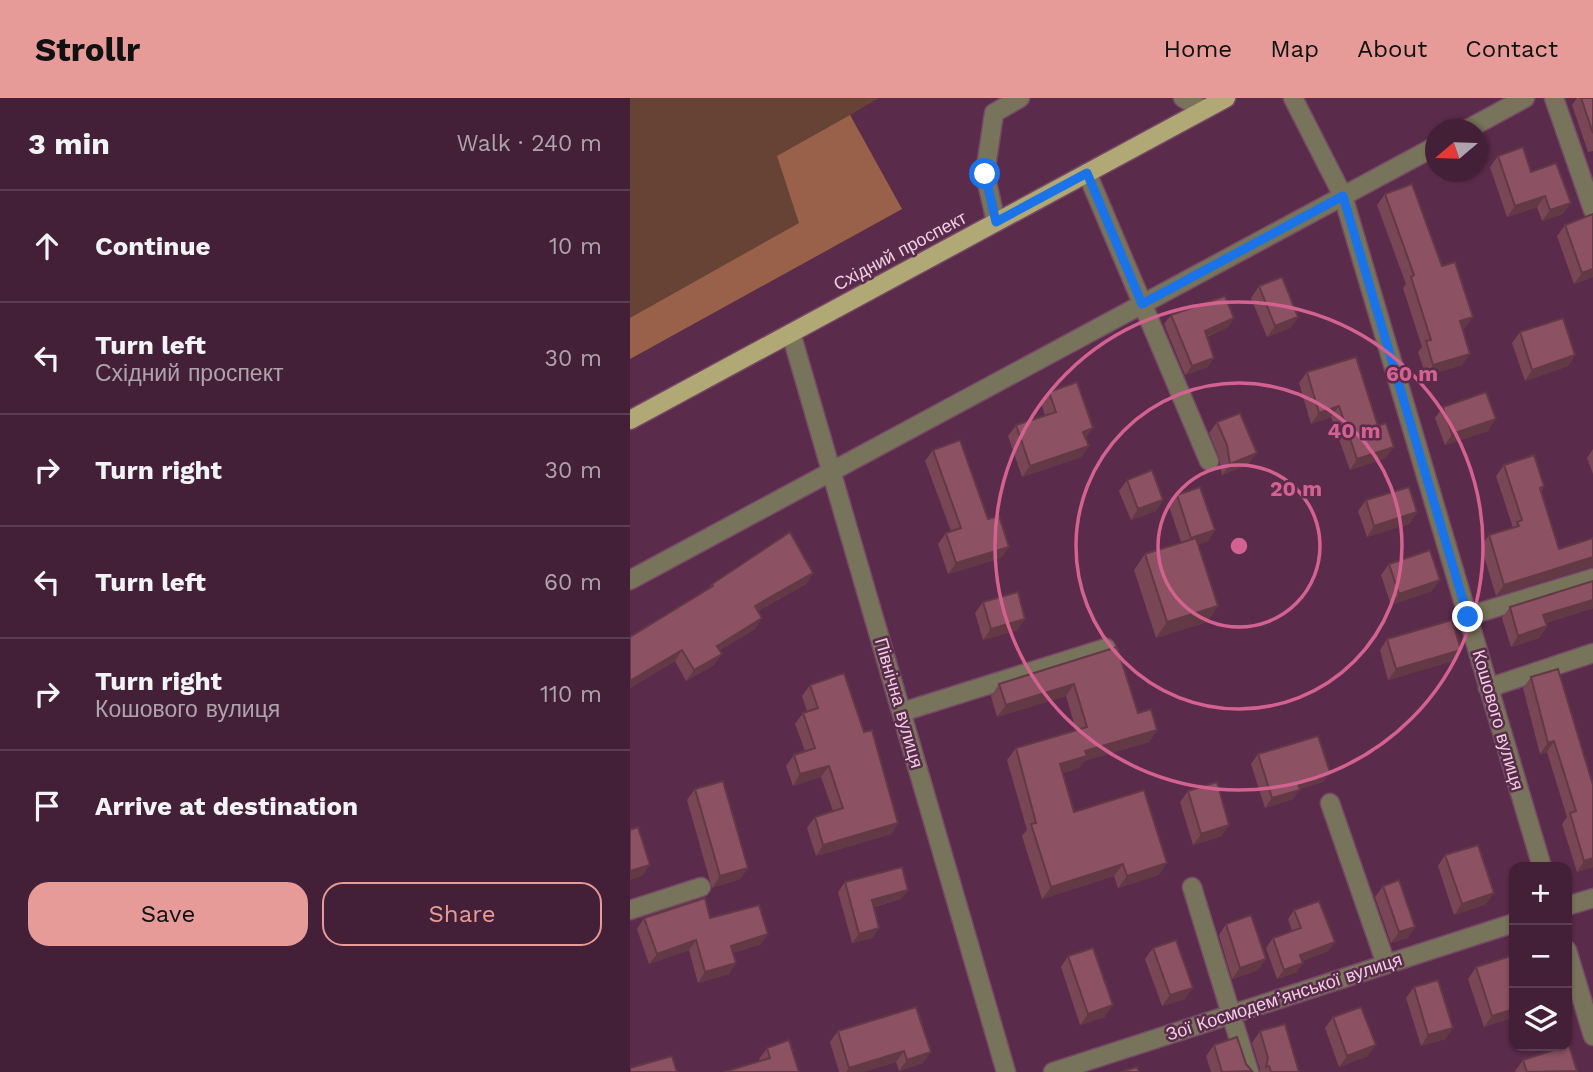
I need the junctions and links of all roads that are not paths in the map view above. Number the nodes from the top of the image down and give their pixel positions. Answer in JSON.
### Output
{"nodes":[{"id":1,"x":1020,"y":98,"type":"edge"},
{"id":2,"x":1183,"y":98,"type":"edge"},
{"id":3,"x":1226,"y":98,"type":"edge"},
{"id":4,"x":1293,"y":98,"type":"edge"},
{"id":5,"x":1525,"y":98,"type":"edge"},
{"id":6,"x":1554,"y":98,"type":"edge"},
{"id":7,"x":1204,"y":110,"type":"junction"},
{"id":8,"x":1486,"y":119,"type":"edge"},
{"id":9,"x":1425,"y":152,"type":"edge"},
{"id":10,"x":1087,"y":173,"type":"junction"},
{"id":11,"x":1343,"y":196,"type":"junction"},
{"id":12,"x":1593,"y":210,"type":"edge"},
{"id":13,"x":996,"y":222,"type":"junction"},
{"id":14,"x":1142,"y":304,"type":"junction"},
{"id":15,"x":791,"y":333,"type":"junction"},
{"id":16,"x":630,"y":420,"type":"edge"},
{"id":17,"x":1209,"y":461,"type":"dead end"},
{"id":18,"x":830,"y":472,"type":"junction"},
{"id":19,"x":1593,"y":578,"type":"edge"},
{"id":20,"x":630,"y":580,"type":"edge"},
{"id":21,"x":1468,"y":617,"type":"junction"},
{"id":22,"x":1105,"y":648,"type":"edge"},
{"id":23,"x":1593,"y":653,"type":"edge"},
{"id":24,"x":1488,"y":688,"type":"junction"},
{"id":25,"x":902,"y":712,"type":"junction"},
{"id":26,"x":1330,"y":803,"type":"dead end"},
{"id":27,"x":1540,"y":862,"type":"edge"},
{"id":28,"x":701,"y":887,"type":"dead end"},
{"id":29,"x":1192,"y":887,"type":"dead end"},
{"id":30,"x":1593,"y":898,"type":"edge"},
{"id":31,"x":1572,"y":904,"type":"edge"},
{"id":32,"x":630,"y":910,"type":"edge"},
{"id":33,"x":1509,"y":925,"type":"edge"},
{"id":34,"x":1386,"y":964,"type":"junction"},
{"id":35,"x":1572,"y":967,"type":"edge"},
{"id":36,"x":1234,"y":1014,"type":"junction"},
{"id":37,"x":1593,"y":1036,"type":"edge"},
{"id":38,"x":1006,"y":1072,"type":"edge"},
{"id":39,"x":1053,"y":1072,"type":"edge"},
{"id":40,"x":1249,"y":1072,"type":"edge"}],
"edges":[{"from":1,"to":13,"type":"street"},
{"from":2,"to":7,"type":"street"},
{"from":3,"to":7,"type":"main road","name":"Східний проспект"},
{"from":4,"to":11,"type":"street","name":"Кошового вулиця"},
{"from":5,"to":8,"type":"street"},
{"from":6,"to":12,"type":"street"},
{"from":7,"to":10,"type":"main road","name":"Східний проспект"},
{"from":9,"to":11,"type":"street"},
{"from":10,"to":13,"type":"main road","name":"Східний проспект"},
{"from":10,"to":14,"type":"street"},
{"from":11,"to":14,"type":"street"},
{"from":11,"to":21,"type":"street","name":"Кошового вулиця"},
{"from":13,"to":15,"type":"main road","name":"Східний проспект"},
{"from":14,"to":17,"type":"street"},
{"from":14,"to":18,"type":"street"},
{"from":15,"to":16,"type":"main road","name":"Східний проспект"},
{"from":15,"to":18,"type":"street","name":"Північна вулиця"},
{"from":18,"to":20,"type":"street"},
{"from":18,"to":25,"type":"street","name":"Північна вулиця"},
{"from":19,"to":21,"type":"street"},
{"from":21,"to":24,"type":"street","name":"Кошового вулиця"},
{"from":22,"to":25,"type":"street"},
{"from":23,"to":24,"type":"street"},
{"from":24,"to":27,"type":"street","name":"Кошового вулиця"},
{"from":25,"to":38,"type":"street","name":"Північна вулиця"},
{"from":26,"to":34,"type":"street"},
{"from":28,"to":32,"type":"street"},
{"from":29,"to":36,"type":"street"},
{"from":30,"to":31,"type":"street"},
{"from":33,"to":34,"type":"street","name":"Зої Космодем’янської вулиця"},
{"from":34,"to":36,"type":"street","name":"Зої Космодем’янської вулиця"},
{"from":35,"to":37,"type":"street"},
{"from":36,"to":39,"type":"street","name":"Зої Космодем’янської вулиця"},
{"from":36,"to":40,"type":"street"}]}
